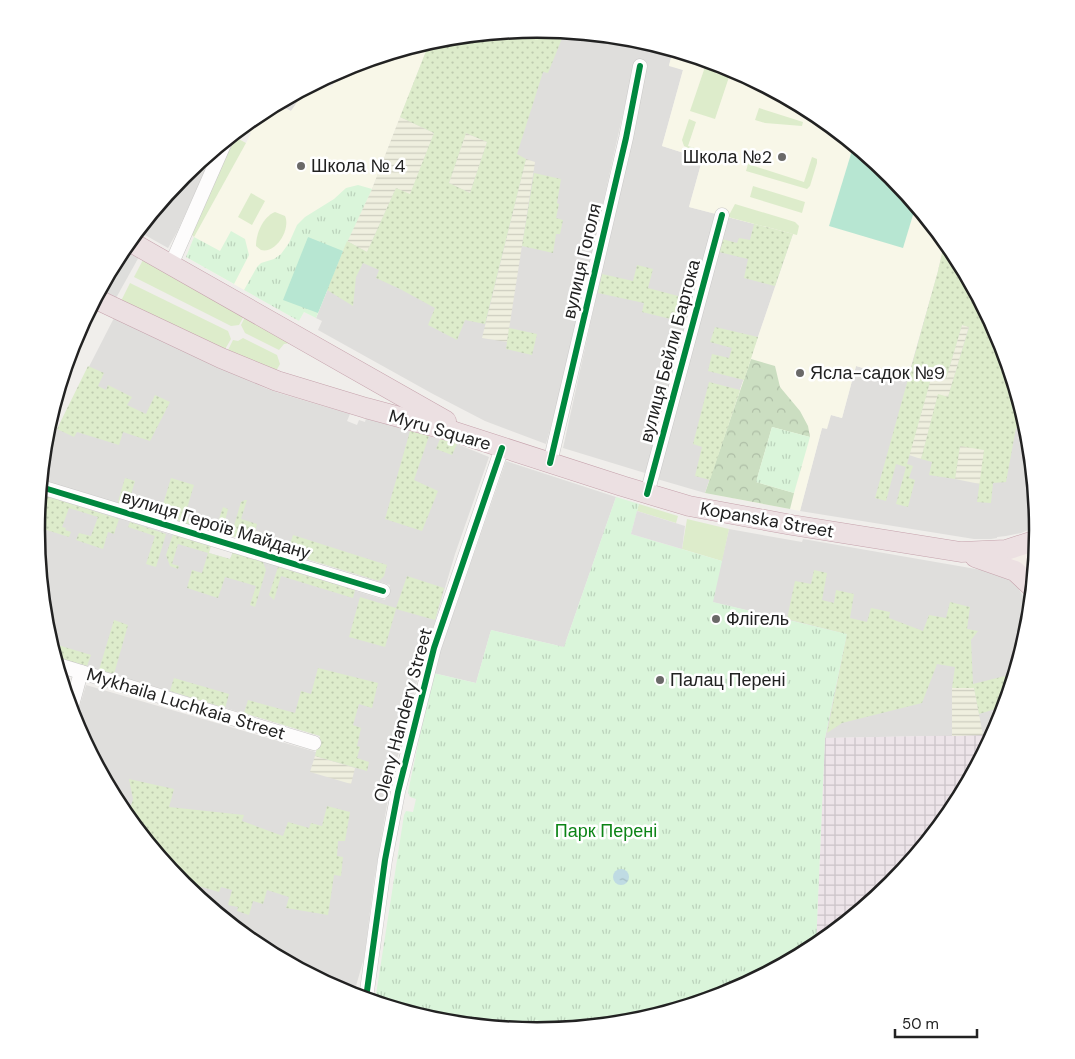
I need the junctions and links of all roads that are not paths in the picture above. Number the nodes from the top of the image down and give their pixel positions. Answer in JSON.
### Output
{"nodes":[{"id":1,"x":640,"y":66,"type":"dead end"},
{"id":2,"x":219,"y":155,"type":"edge"},
{"id":3,"x":722,"y":215,"type":"dead end"},
{"id":4,"x":136,"y":246,"type":"edge"},
{"id":5,"x":170,"y":265,"type":"junction"},
{"id":6,"x":101,"y":302,"type":"edge"},
{"id":7,"x":372,"y":380,"type":"junction"},
{"id":8,"x":366,"y":408,"type":"junction"},
{"id":9,"x":502,"y":448,"type":"junction"},
{"id":10,"x":550,"y":463,"type":"junction"},
{"id":11,"x":48,"y":489,"type":"edge"},
{"id":12,"x":647,"y":494,"type":"junction"},
{"id":13,"x":1028,"y":543,"type":"edge"},
{"id":14,"x":961,"y":552,"type":"junction"},
{"id":15,"x":1027,"y":577,"type":"edge"},
{"id":16,"x":1026,"y":581,"type":"edge"},
{"id":17,"x":382,"y":591,"type":"dead end"},
{"id":18,"x":65,"y":666,"type":"edge"},
{"id":19,"x":81,"y":672,"type":"junction"},
{"id":20,"x":75,"y":695,"type":"edge"},
{"id":21,"x":314,"y":743,"type":"dead end"},
{"id":22,"x":367,"y":991,"type":"edge"}],
"edges":[{"from":1,"to":10,"type":"street","name":"вулиця Гоголя"},
{"from":2,"to":5,"type":"street"},
{"from":3,"to":12,"type":"street","name":"вулиця Бейли Бартока"},
{"from":4,"to":5,"type":"highway","name":"Myru Square"},
{"from":5,"to":7,"type":"highway","name":"Myru Square"},
{"from":6,"to":8,"type":"highway","name":"Myru Square"},
{"from":7,"to":8,"type":"highway"},
{"from":7,"to":9,"type":"highway","name":"Myru Square"},
{"from":8,"to":9,"type":"highway","name":"Myru Square"},
{"from":9,"to":10,"type":"highway","name":"Kopanska Street"},
{"from":9,"to":22,"type":"street","name":"Oleny Handery Street"},
{"from":10,"to":12,"type":"highway","name":"Kopanska Street"},
{"from":11,"to":17,"type":"street","name":"вулиця Героїв Майдану"},
{"from":12,"to":14,"type":"highway","name":"Kopanska Street"},
{"from":13,"to":14,"type":"highway","name":"Kopanska Street"},
{"from":13,"to":15,"type":"main road"},
{"from":14,"to":16,"type":"highway"},
{"from":18,"to":19,"type":"street","name":"Mykhaila Luchkaia Street"},
{"from":19,"to":20,"type":"street"},
{"from":19,"to":21,"type":"street","name":"Mykhaila Luchkaia Street"}]}
